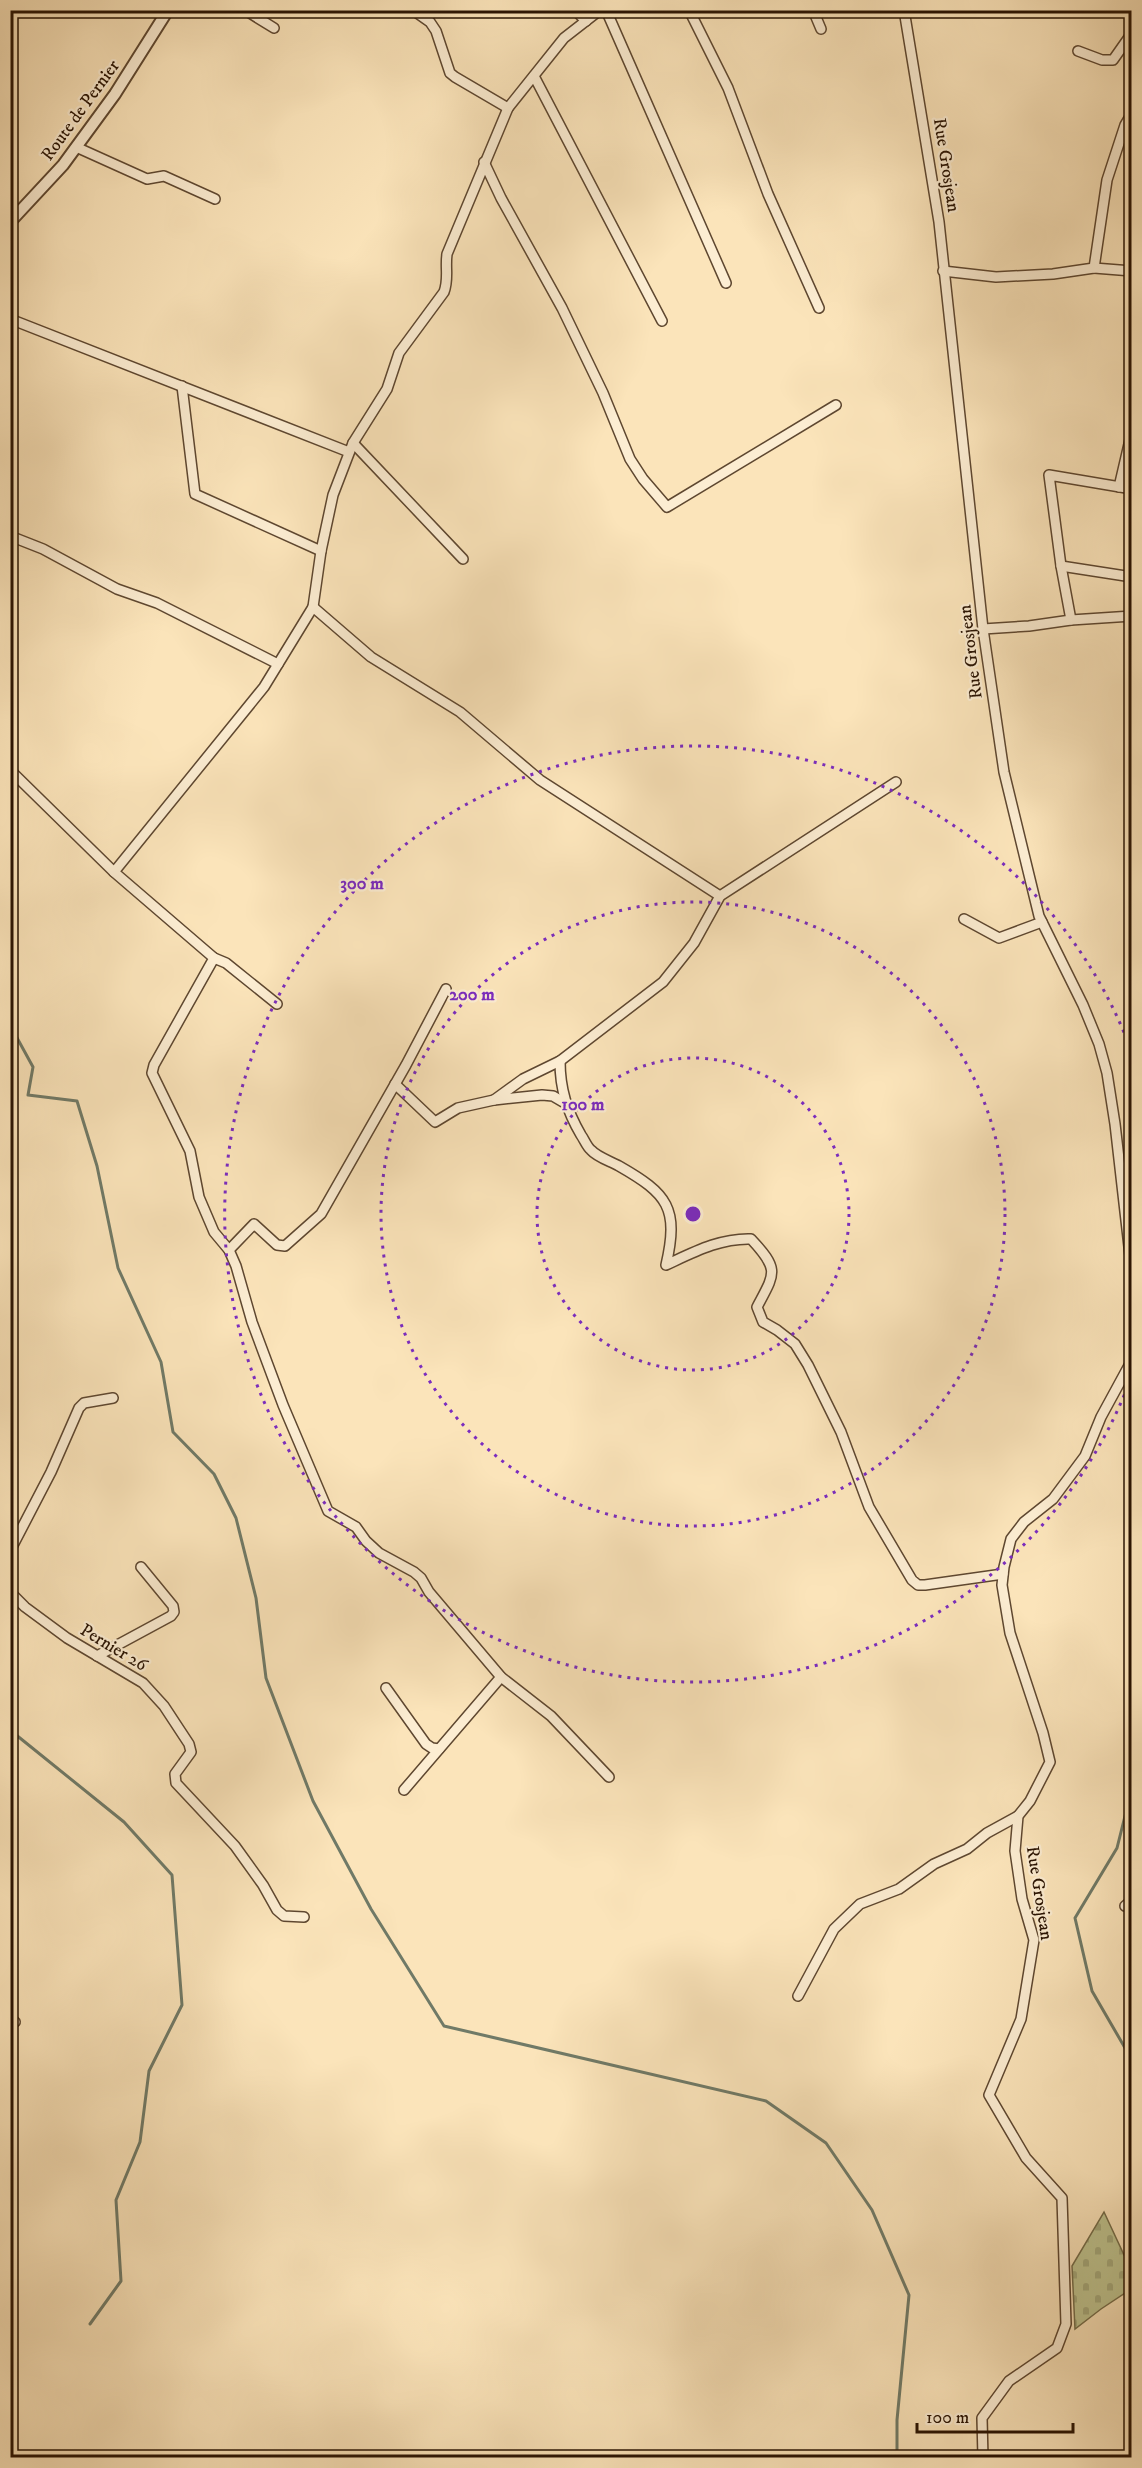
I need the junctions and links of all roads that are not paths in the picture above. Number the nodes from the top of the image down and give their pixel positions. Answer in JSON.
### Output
{"nodes":[{"id":1,"x":168,"y":10,"type":"edge"},
{"id":2,"x":245,"y":10,"type":"edge"},
{"id":3,"x":412,"y":10,"type":"edge"},
{"id":4,"x":575,"y":10,"type":"edge"},
{"id":5,"x":600,"y":10,"type":"edge"},
{"id":6,"x":606,"y":10,"type":"edge"},
{"id":7,"x":689,"y":10,"type":"edge"},
{"id":8,"x":813,"y":10,"type":"edge"},
{"id":9,"x":904,"y":10,"type":"edge"},
{"id":10,"x":586,"y":21,"type":"junction"},
{"id":11,"x":273,"y":28,"type":"dead end"},
{"id":12,"x":821,"y":29,"type":"dead end"},
{"id":13,"x":1131,"y":33,"type":"edge"},
{"id":14,"x":1078,"y":51,"type":"dead end"},
{"id":15,"x":534,"y":76,"type":"junction"},
{"id":16,"x":508,"y":108,"type":"junction"},
{"id":17,"x":1131,"y":113,"type":"edge"},
{"id":18,"x":76,"y":147,"type":"junction"},
{"id":19,"x":484,"y":162,"type":"junction"},
{"id":20,"x":214,"y":199,"type":"dead end"},
{"id":21,"x":14,"y":208,"type":"edge"},
{"id":22,"x":10,"y":222,"type":"edge"},
{"id":23,"x":1094,"y":268,"type":"junction"},
{"id":24,"x":1131,"y":270,"type":"edge"},
{"id":25,"x":943,"y":271,"type":"junction"},
{"id":26,"x":726,"y":283,"type":"dead end"},
{"id":27,"x":819,"y":308,"type":"dead end"},
{"id":28,"x":10,"y":319,"type":"edge"},
{"id":29,"x":663,"y":321,"type":"dead end"},
{"id":30,"x":182,"y":386,"type":"junction"},
{"id":31,"x":836,"y":405,"type":"dead end"},
{"id":32,"x":1131,"y":431,"type":"edge"},
{"id":33,"x":351,"y":447,"type":"junction"},
{"id":34,"x":1119,"y":487,"type":"junction"},
{"id":35,"x":1131,"y":489,"type":"edge"},
{"id":36,"x":10,"y":536,"type":"edge"},
{"id":37,"x":321,"y":551,"type":"junction"},
{"id":38,"x":463,"y":559,"type":"dead end"},
{"id":39,"x":1061,"y":566,"type":"junction"},
{"id":40,"x":1131,"y":577,"type":"edge"},
{"id":41,"x":313,"y":607,"type":"junction"},
{"id":42,"x":1131,"y":616,"type":"edge"},
{"id":43,"x":1071,"y":620,"type":"junction"},
{"id":44,"x":983,"y":629,"type":"junction"},
{"id":45,"x":278,"y":664,"type":"junction"},
{"id":46,"x":10,"y":770,"type":"edge"},
{"id":47,"x":896,"y":782,"type":"dead end"},
{"id":48,"x":114,"y":872,"type":"junction"},
{"id":49,"x":720,"y":896,"type":"junction"},
{"id":50,"x":964,"y":919,"type":"dead end"},
{"id":51,"x":1042,"y":922,"type":"junction"},
{"id":52,"x":214,"y":958,"type":"junction"},
{"id":53,"x":446,"y":988,"type":"dead end"},
{"id":54,"x":277,"y":1005,"type":"dead end"},
{"id":55,"x":560,"y":1061,"type":"junction"},
{"id":56,"x":395,"y":1084,"type":"junction"},
{"id":57,"x":494,"y":1100,"type":"junction"},
{"id":58,"x":565,"y":1103,"type":"junction"},
{"id":59,"x":229,"y":1250,"type":"junction"},
{"id":60,"x":1131,"y":1273,"type":"edge"},
{"id":61,"x":1131,"y":1360,"type":"edge"},
{"id":62,"x":113,"y":1398,"type":"dead end"},
{"id":63,"x":10,"y":1551,"type":"edge"},
{"id":64,"x":141,"y":1567,"type":"dead end"},
{"id":65,"x":1003,"y":1574,"type":"junction"},
{"id":66,"x":10,"y":1592,"type":"edge"},
{"id":67,"x":97,"y":1656,"type":"junction"},
{"id":68,"x":501,"y":1677,"type":"junction"},
{"id":69,"x":386,"y":1688,"type":"dead end"},
{"id":70,"x":439,"y":1749,"type":"junction"},
{"id":71,"x":609,"y":1777,"type":"dead end"},
{"id":72,"x":404,"y":1790,"type":"dead end"},
{"id":73,"x":1018,"y":1816,"type":"junction"},
{"id":74,"x":304,"y":1917,"type":"dead end"},
{"id":75,"x":798,"y":1996,"type":"dead end"},
{"id":76,"x":983,"y":2457,"type":"edge"}],
"edges":[{"from":1,"to":18,"type":"street","name":"Route de Pernier"},
{"from":2,"to":11,"type":"street"},
{"from":3,"to":16,"type":"street"},
{"from":4,"to":10,"type":"street"},
{"from":5,"to":10,"type":"street"},
{"from":6,"to":26,"type":"street"},
{"from":7,"to":27,"type":"street"},
{"from":8,"to":12,"type":"street"},
{"from":9,"to":25,"type":"street","name":"Rue Grosjean"},
{"from":10,"to":15,"type":"street"},
{"from":13,"to":14,"type":"street"},
{"from":15,"to":16,"type":"street"},
{"from":15,"to":29,"type":"street"},
{"from":16,"to":19,"type":"street"},
{"from":17,"to":23,"type":"street"},
{"from":18,"to":20,"type":"street"},
{"from":18,"to":21,"type":"street","name":"Route de Pernier"},
{"from":19,"to":31,"type":"street"},
{"from":19,"to":33,"type":"street"},
{"from":21,"to":22,"type":"street","name":"Route de Pernier"},
{"from":23,"to":24,"type":"street"},
{"from":23,"to":25,"type":"street"},
{"from":25,"to":44,"type":"street","name":"Rue Grosjean"},
{"from":28,"to":30,"type":"street"},
{"from":30,"to":33,"type":"street"},
{"from":30,"to":37,"type":"street"},
{"from":32,"to":34,"type":"street"},
{"from":33,"to":37,"type":"street"},
{"from":33,"to":38,"type":"street"},
{"from":34,"to":35,"type":"street"},
{"from":34,"to":39,"type":"street"},
{"from":36,"to":45,"type":"street"},
{"from":37,"to":41,"type":"street"},
{"from":39,"to":40,"type":"street"},
{"from":39,"to":43,"type":"street"},
{"from":41,"to":45,"type":"street"},
{"from":41,"to":49,"type":"street"},
{"from":42,"to":43,"type":"street"},
{"from":43,"to":44,"type":"street"},
{"from":44,"to":51,"type":"street","name":"Rue Grosjean"},
{"from":45,"to":48,"type":"street"},
{"from":46,"to":48,"type":"street"},
{"from":47,"to":49,"type":"street"},
{"from":48,"to":52,"type":"street"},
{"from":49,"to":55,"type":"street"},
{"from":50,"to":51,"type":"street"},
{"from":51,"to":60,"type":"street","name":"Rue Grosjean"},
{"from":52,"to":54,"type":"street"},
{"from":52,"to":59,"type":"street"},
{"from":53,"to":56,"type":"street"},
{"from":55,"to":57,"type":"street"},
{"from":55,"to":58,"type":"street"},
{"from":56,"to":57,"type":"street"},
{"from":56,"to":59,"type":"street"},
{"from":57,"to":58,"type":"street"},
{"from":58,"to":65,"type":"street"},
{"from":59,"to":68,"type":"street"},
{"from":61,"to":65,"type":"street","name":"Rue Grosjean"},
{"from":62,"to":63,"type":"street"},
{"from":64,"to":67,"type":"street"},
{"from":65,"to":73,"type":"street","name":"Rue Grosjean"},
{"from":66,"to":67,"type":"street","name":"Pernier 26"},
{"from":67,"to":74,"type":"street","name":"Pernier 26"},
{"from":68,"to":70,"type":"street"},
{"from":68,"to":71,"type":"street"},
{"from":69,"to":70,"type":"street"},
{"from":70,"to":72,"type":"street"},
{"from":73,"to":75,"type":"street"},
{"from":73,"to":76,"type":"street","name":"Rue Grosjean"}]}
